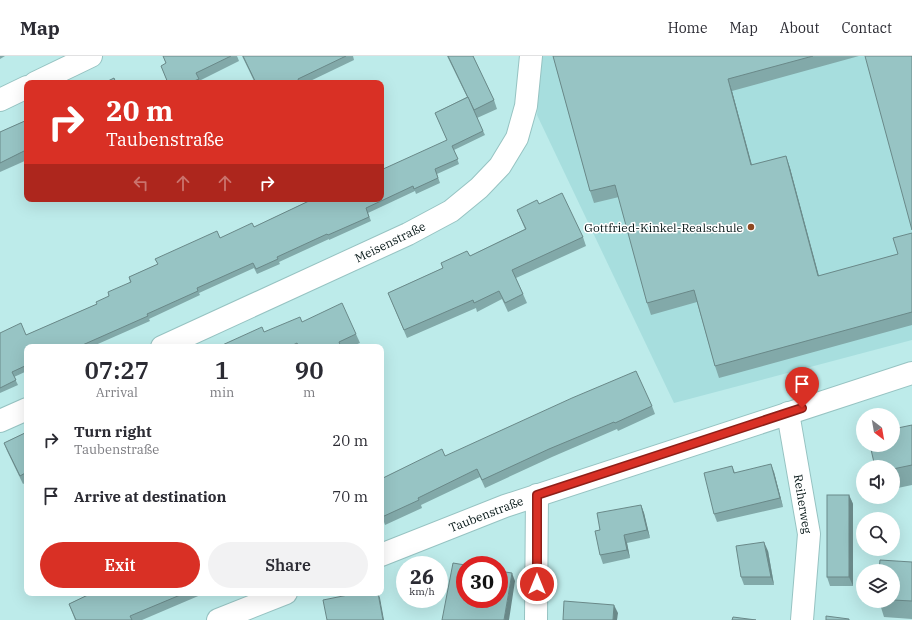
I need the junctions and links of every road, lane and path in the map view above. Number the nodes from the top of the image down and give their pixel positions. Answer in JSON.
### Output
{"nodes":[{"id":1,"x":91,"y":56,"type":"edge"},
{"id":2,"x":531,"y":56,"type":"edge"},
{"id":3,"x":41,"y":80,"type":"edge"},
{"id":4,"x":24,"y":88,"type":"edge"},
{"id":5,"x":0,"y":100,"type":"edge"},
{"id":6,"x":169,"y":344,"type":"edge"},
{"id":7,"x":912,"y":373,"type":"edge"},
{"id":8,"x":24,"y":410,"type":"edge"},
{"id":9,"x":788,"y":413,"type":"junction"},
{"id":10,"x":0,"y":421,"type":"edge"},
{"id":11,"x":537,"y":495,"type":"junction"},
{"id":12,"x":384,"y":554,"type":"edge"},
{"id":13,"x":278,"y":596,"type":"edge"},
{"id":14,"x":218,"y":620,"type":"edge"},
{"id":15,"x":536,"y":620,"type":"edge"},
{"id":16,"x":802,"y":620,"type":"edge"}],
"edges":[{"from":1,"to":3,"type":"street"},
{"from":2,"to":6,"type":"street","name":"Meisenstraße"},
{"from":4,"to":5,"type":"street"},
{"from":7,"to":9,"type":"street","name":"Taubenstraße"},
{"from":8,"to":10,"type":"street"},
{"from":9,"to":11,"type":"street","name":"Taubenstraße"},
{"from":9,"to":16,"type":"street","name":"Reiherweg"},
{"from":11,"to":12,"type":"street","name":"Taubenstraße"},
{"from":11,"to":15,"type":"street"},
{"from":13,"to":14,"type":"street"}]}
